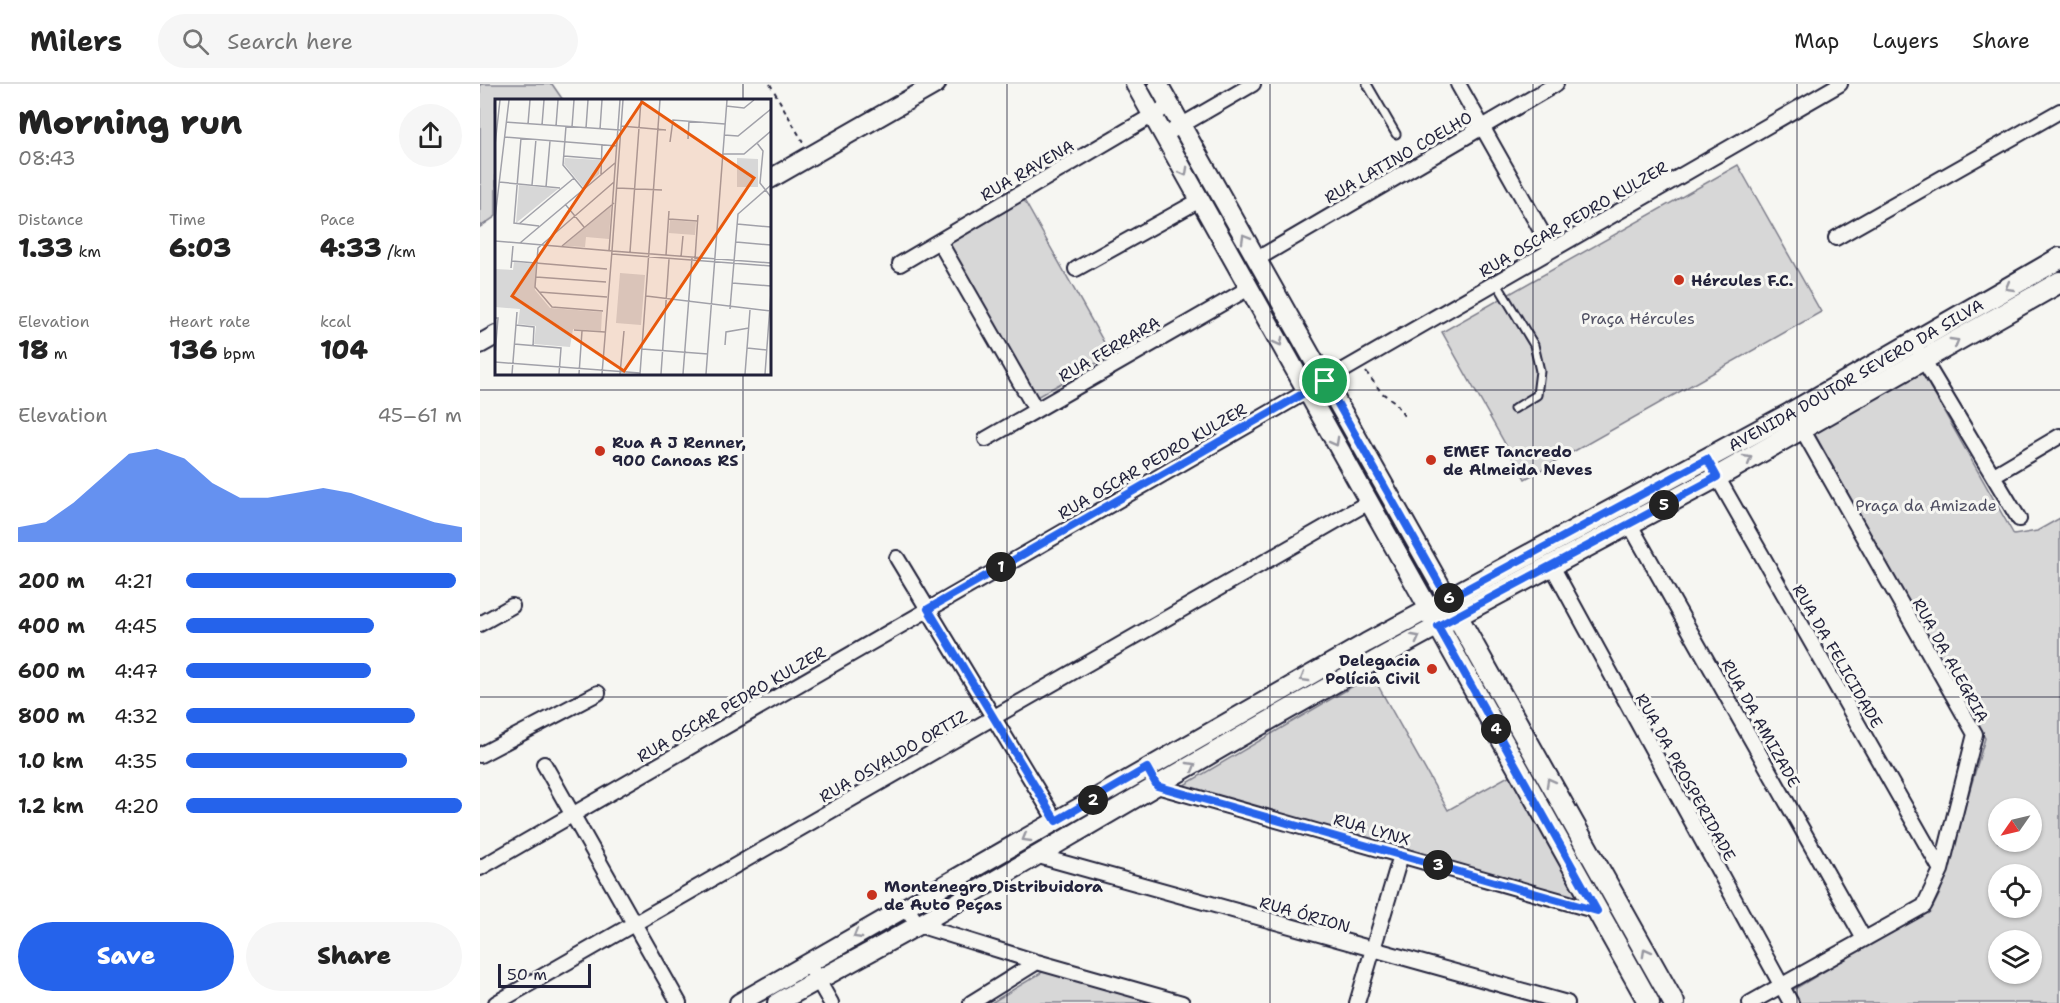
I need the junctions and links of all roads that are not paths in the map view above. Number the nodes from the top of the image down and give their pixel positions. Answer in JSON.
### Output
{"nodes":[{"id":1,"x":936,"y":84,"type":"edge"},
{"id":2,"x":1134,"y":84,"type":"edge"},
{"id":3,"x":1158,"y":84,"type":"edge"},
{"id":4,"x":1253,"y":84,"type":"edge"},
{"id":5,"x":1367,"y":84,"type":"edge"},
{"id":6,"x":1458,"y":84,"type":"edge"},
{"id":7,"x":1556,"y":84,"type":"edge"},
{"id":8,"x":1840,"y":84,"type":"edge"},
{"id":9,"x":1170,"y":105,"type":"junction"},
{"id":10,"x":2060,"y":111,"type":"edge"},
{"id":11,"x":1152,"y":116,"type":"junction"},
{"id":12,"x":1181,"y":125,"type":"junction"},
{"id":13,"x":1482,"y":127,"type":"junction"},
{"id":14,"x":1396,"y":134,"type":"dead end"},
{"id":15,"x":1163,"y":136,"type":"junction"},
{"id":16,"x":771,"y":178,"type":"edge"},
{"id":17,"x":1200,"y":200,"type":"junction"},
{"id":18,"x":1836,"y":238,"type":"dead end"},
{"id":19,"x":939,"y":241,"type":"junction"},
{"id":20,"x":1552,"y":250,"type":"junction"},
{"id":21,"x":2060,"y":258,"type":"edge"},
{"id":22,"x":1257,"y":259,"type":"junction"},
{"id":23,"x":900,"y":264,"type":"dead end"},
{"id":24,"x":1076,"y":269,"type":"dead end"},
{"id":25,"x":1496,"y":282,"type":"junction"},
{"id":26,"x":2060,"y":282,"type":"edge"},
{"id":27,"x":1249,"y":288,"type":"junction"},
{"id":28,"x":495,"y":336,"type":"edge"},
{"id":29,"x":1913,"y":343,"type":"junction"},
{"id":30,"x":480,"y":344,"type":"edge"},
{"id":31,"x":1923,"y":360,"type":"junction"},
{"id":32,"x":1325,"y":381,"type":"junction"},
{"id":33,"x":1307,"y":391,"type":"junction"},
{"id":34,"x":1514,"y":409,"type":"dead end"},
{"id":35,"x":1036,"y":410,"type":"junction"},
{"id":36,"x":1802,"y":429,"type":"junction"},
{"id":37,"x":2060,"y":436,"type":"edge"},
{"id":38,"x":986,"y":439,"type":"dead end"},
{"id":39,"x":1707,"y":459,"type":"junction"},
{"id":40,"x":1994,"y":475,"type":"junction"},
{"id":41,"x":1717,"y":477,"type":"junction"},
{"id":42,"x":1369,"y":502,"type":"junction"},
{"id":43,"x":2019,"y":519,"type":"dead end"},
{"id":44,"x":1629,"y":523,"type":"junction"},
{"id":45,"x":897,"y":558,"type":"dead end"},
{"id":46,"x":1552,"y":566,"type":"junction"},
{"id":47,"x":512,"y":606,"type":"dead end"},
{"id":48,"x":1452,"y":607,"type":"junction"},
{"id":49,"x":928,"y":609,"type":"junction"},
{"id":50,"x":1433,"y":618,"type":"junction"},
{"id":51,"x":480,"y":624,"type":"edge"},
{"id":52,"x":1366,"y":643,"type":"junction"},
{"id":53,"x":1376,"y":659,"type":"junction"},
{"id":54,"x":598,"y":693,"type":"dead end"},
{"id":55,"x":993,"y":717,"type":"junction"},
{"id":56,"x":1522,"y":731,"type":"junction"},
{"id":57,"x":1503,"y":741,"type":"junction"},
{"id":58,"x":480,"y":755,"type":"edge"},
{"id":59,"x":544,"y":764,"type":"dead end"},
{"id":60,"x":1147,"y":768,"type":"junction"},
{"id":61,"x":1157,"y":786,"type":"junction"},
{"id":62,"x":572,"y":814,"type":"junction"},
{"id":63,"x":1056,"y":821,"type":"junction"},
{"id":64,"x":1035,"y":855,"type":"junction"},
{"id":65,"x":1401,"y":855,"type":"junction"},
{"id":66,"x":480,"y":868,"type":"edge"},
{"id":67,"x":1941,"y":870,"type":"junction"},
{"id":68,"x":906,"y":907,"type":"junction"},
{"id":69,"x":1597,"y":911,"type":"junction"},
{"id":70,"x":634,"y":924,"type":"junction"},
{"id":71,"x":918,"y":925,"type":"junction"},
{"id":72,"x":1864,"y":939,"type":"junction"},
{"id":73,"x":1373,"y":950,"type":"junction"},
{"id":74,"x":1037,"y":962,"type":"junction"},
{"id":75,"x":808,"y":963,"type":"junction"},
{"id":76,"x":818,"y":980,"type":"junction"},
{"id":77,"x":1781,"y":986,"type":"junction"},
{"id":78,"x":496,"y":1003,"type":"edge"},
{"id":79,"x":679,"y":1003,"type":"edge"},
{"id":80,"x":739,"y":1003,"type":"edge"},
{"id":81,"x":777,"y":1003,"type":"edge"},
{"id":82,"x":831,"y":1003,"type":"edge"},
{"id":83,"x":971,"y":1003,"type":"edge"},
{"id":84,"x":1182,"y":1003,"type":"edge"},
{"id":85,"x":1357,"y":1003,"type":"edge"},
{"id":86,"x":1567,"y":1003,"type":"edge"},
{"id":87,"x":1649,"y":1003,"type":"edge"},
{"id":88,"x":1674,"y":1003,"type":"edge"},
{"id":89,"x":1750,"y":1003,"type":"edge"},
{"id":90,"x":1791,"y":1003,"type":"edge"}],
"edges":[{"from":1,"to":16,"type":"street"},
{"from":2,"to":11,"type":"street"},
{"from":3,"to":9,"type":"street"},
{"from":4,"to":12,"type":"street"},
{"from":5,"to":14,"type":"lane"},
{"from":6,"to":13,"type":"street"},
{"from":7,"to":13,"type":"street","name":"RUA LATINO COELHO"},
{"from":8,"to":20,"type":"street","name":"RUA OSCAR PEDRO KULZER"},
{"from":9,"to":11,"type":"street","name":"RUA RAVENA"},
{"from":9,"to":12,"type":"street"},
{"from":10,"to":18,"type":"street"},
{"from":11,"to":15,"type":"street"},
{"from":11,"to":19,"type":"street","name":"RUA RAVENA"},
{"from":12,"to":15,"type":"street"},
{"from":22,"to":12,"type":"street","one_way":true},
{"from":13,"to":20,"type":"street"},
{"from":13,"to":22,"type":"street","name":"RUA LATINO COELHO"},
{"from":15,"to":17,"type":"street","one_way":true},
{"from":17,"to":24,"type":"street"},
{"from":17,"to":27,"type":"street"},
{"from":19,"to":23,"type":"street","name":"RUA RAVENA"},
{"from":19,"to":35,"type":"street"},
{"from":20,"to":25,"type":"street","name":"RUA OSCAR PEDRO KULZER"},
{"from":21,"to":29,"type":"main road","name":"AVENIDA DOUTOR SEVERO DA SILVA","one_way":true},
{"from":22,"to":32,"type":"street"},
{"from":25,"to":32,"type":"street","name":"RUA OSCAR PEDRO KULZER"},
{"from":25,"to":34,"type":"lane"},
{"from":31,"to":26,"type":"main road","name":"AVENIDA DOUTOR SEVERO DA SILVA","one_way":true},
{"from":27,"to":33,"type":"street","one_way":true},
{"from":27,"to":35,"type":"street","name":"RUA FERRARA"},
{"from":28,"to":30,"type":"street"},
{"from":29,"to":31,"type":"street"},
{"from":29,"to":39,"type":"main road","name":"AVENIDA DOUTOR SEVERO DA SILVA"},
{"from":31,"to":36,"type":"main road","name":"AVENIDA DOUTOR SEVERO DA SILVA"},
{"from":31,"to":40,"type":"street"},
{"from":32,"to":33,"type":"street","name":"RUA OSCAR PEDRO KULZER"},
{"from":32,"to":48,"type":"street"},
{"from":33,"to":42,"type":"street","one_way":true},
{"from":33,"to":49,"type":"street","name":"RUA OSCAR PEDRO KULZER"},
{"from":35,"to":38,"type":"street","name":"RUA FERRARA"},
{"from":41,"to":36,"type":"main road","name":"AVENIDA DOUTOR SEVERO DA SILVA","one_way":true},
{"from":36,"to":67,"type":"street","name":"RUA DA ALEGRIA"},
{"from":37,"to":40,"type":"street"},
{"from":39,"to":41,"type":"street","name":"RUA DA FELICIDADE"},
{"from":39,"to":48,"type":"main road","name":"AVENIDA DOUTOR SEVERO DA SILVA"},
{"from":40,"to":43,"type":"street"},
{"from":41,"to":44,"type":"main road","name":"AVENIDA DOUTOR SEVERO DA SILVA"},
{"from":41,"to":67,"type":"street","name":"RUA DA FELICIDADE"},
{"from":42,"to":50,"type":"street"},
{"from":42,"to":55,"type":"street","name":"RUA OSVALDO ORTIZ"},
{"from":44,"to":46,"type":"main road","name":"AVENIDA DOUTOR SEVERO DA SILVA"},
{"from":44,"to":72,"type":"street","name":"RUA DA AMIZADE"},
{"from":45,"to":49,"type":"street"},
{"from":46,"to":48,"type":"main road","name":"AVENIDA DOUTOR SEVERO DA SILVA"},
{"from":46,"to":77,"type":"street","name":"RUA DA PROSPERIDADE"},
{"from":47,"to":51,"type":"street"},
{"from":48,"to":50,"type":"main road","name":"AVENIDA DOUTOR SEVERO DA SILVA"},
{"from":48,"to":56,"type":"main road"},
{"from":49,"to":55,"type":"street"},
{"from":49,"to":62,"type":"street","name":"RUA OSCAR PEDRO KULZER"},
{"from":50,"to":52,"type":"street","name":"AVENIDA DOUTOR SEVERO DA SILVA"},
{"from":53,"to":50,"type":"street","name":"AVENIDA DOUTOR SEVERO DA SILVA","one_way":true},
{"from":50,"to":57,"type":"main road"},
{"from":52,"to":53,"type":"street"},
{"from":52,"to":60,"type":"street","name":"AVENIDA DOUTOR SEVERO DA SILVA","one_way":true},
{"from":61,"to":53,"type":"street","name":"AVENIDA DOUTOR SEVERO DA SILVA","one_way":true},
{"from":54,"to":58,"type":"street"},
{"from":55,"to":63,"type":"street"},
{"from":55,"to":70,"type":"street","name":"RUA OSVALDO ORTIZ"},
{"from":56,"to":57,"type":"main road"},
{"from":88,"to":56,"type":"main road","one_way":true},
{"from":57,"to":69,"type":"main road"},
{"from":59,"to":62,"type":"street"},
{"from":60,"to":61,"type":"street"},
{"from":60,"to":63,"type":"street","name":"AVENIDA DOUTOR SEVERO DA SILVA"},
{"from":61,"to":64,"type":"street","name":"AVENIDA DOUTOR SEVERO DA SILVA"},
{"from":61,"to":65,"type":"street","name":"RUA LYNX"},
{"from":62,"to":66,"type":"street","name":"RUA OSCAR PEDRO KULZER"},
{"from":62,"to":70,"type":"street"},
{"from":63,"to":68,"type":"street","name":"AVENIDA DOUTOR SEVERO DA SILVA","one_way":true},
{"from":64,"to":71,"type":"street","name":"AVENIDA DOUTOR SEVERO DA SILVA"},
{"from":64,"to":73,"type":"street","name":"RUA ÓRION"},
{"from":65,"to":69,"type":"street","name":"RUA LYNX"},
{"from":65,"to":73,"type":"street"},
{"from":67,"to":72,"type":"street","name":"RUA DA ALEGRIA"},
{"from":68,"to":71,"type":"street"},
{"from":68,"to":75,"type":"street","name":"AVENIDA DOUTOR SEVERO DA SILVA","one_way":true},
{"from":69,"to":87,"type":"main road"},
{"from":70,"to":78,"type":"street","name":"RUA OSVALDO ORTIZ"},
{"from":70,"to":79,"type":"street"},
{"from":71,"to":74,"type":"street"},
{"from":71,"to":76,"type":"street","name":"AVENIDA DOUTOR SEVERO DA SILVA"},
{"from":72,"to":77,"type":"street","name":"RUA DA ALEGRIA"},
{"from":73,"to":85,"type":"street"},
{"from":73,"to":86,"type":"street","name":"RUA ÓRION"},
{"from":74,"to":83,"type":"street"},
{"from":74,"to":84,"type":"street"},
{"from":75,"to":76,"type":"street"},
{"from":75,"to":80,"type":"street","name":"AVENIDA DOUTOR SEVERO DA SILVA"},
{"from":76,"to":81,"type":"street","name":"AVENIDA DOUTOR SEVERO DA SILVA"},
{"from":76,"to":82,"type":"street"},
{"from":77,"to":89,"type":"street","name":"RUA DA ALEGRIA"},
{"from":77,"to":90,"type":"street","name":"RUA DA PROSPERIDADE"}]}
